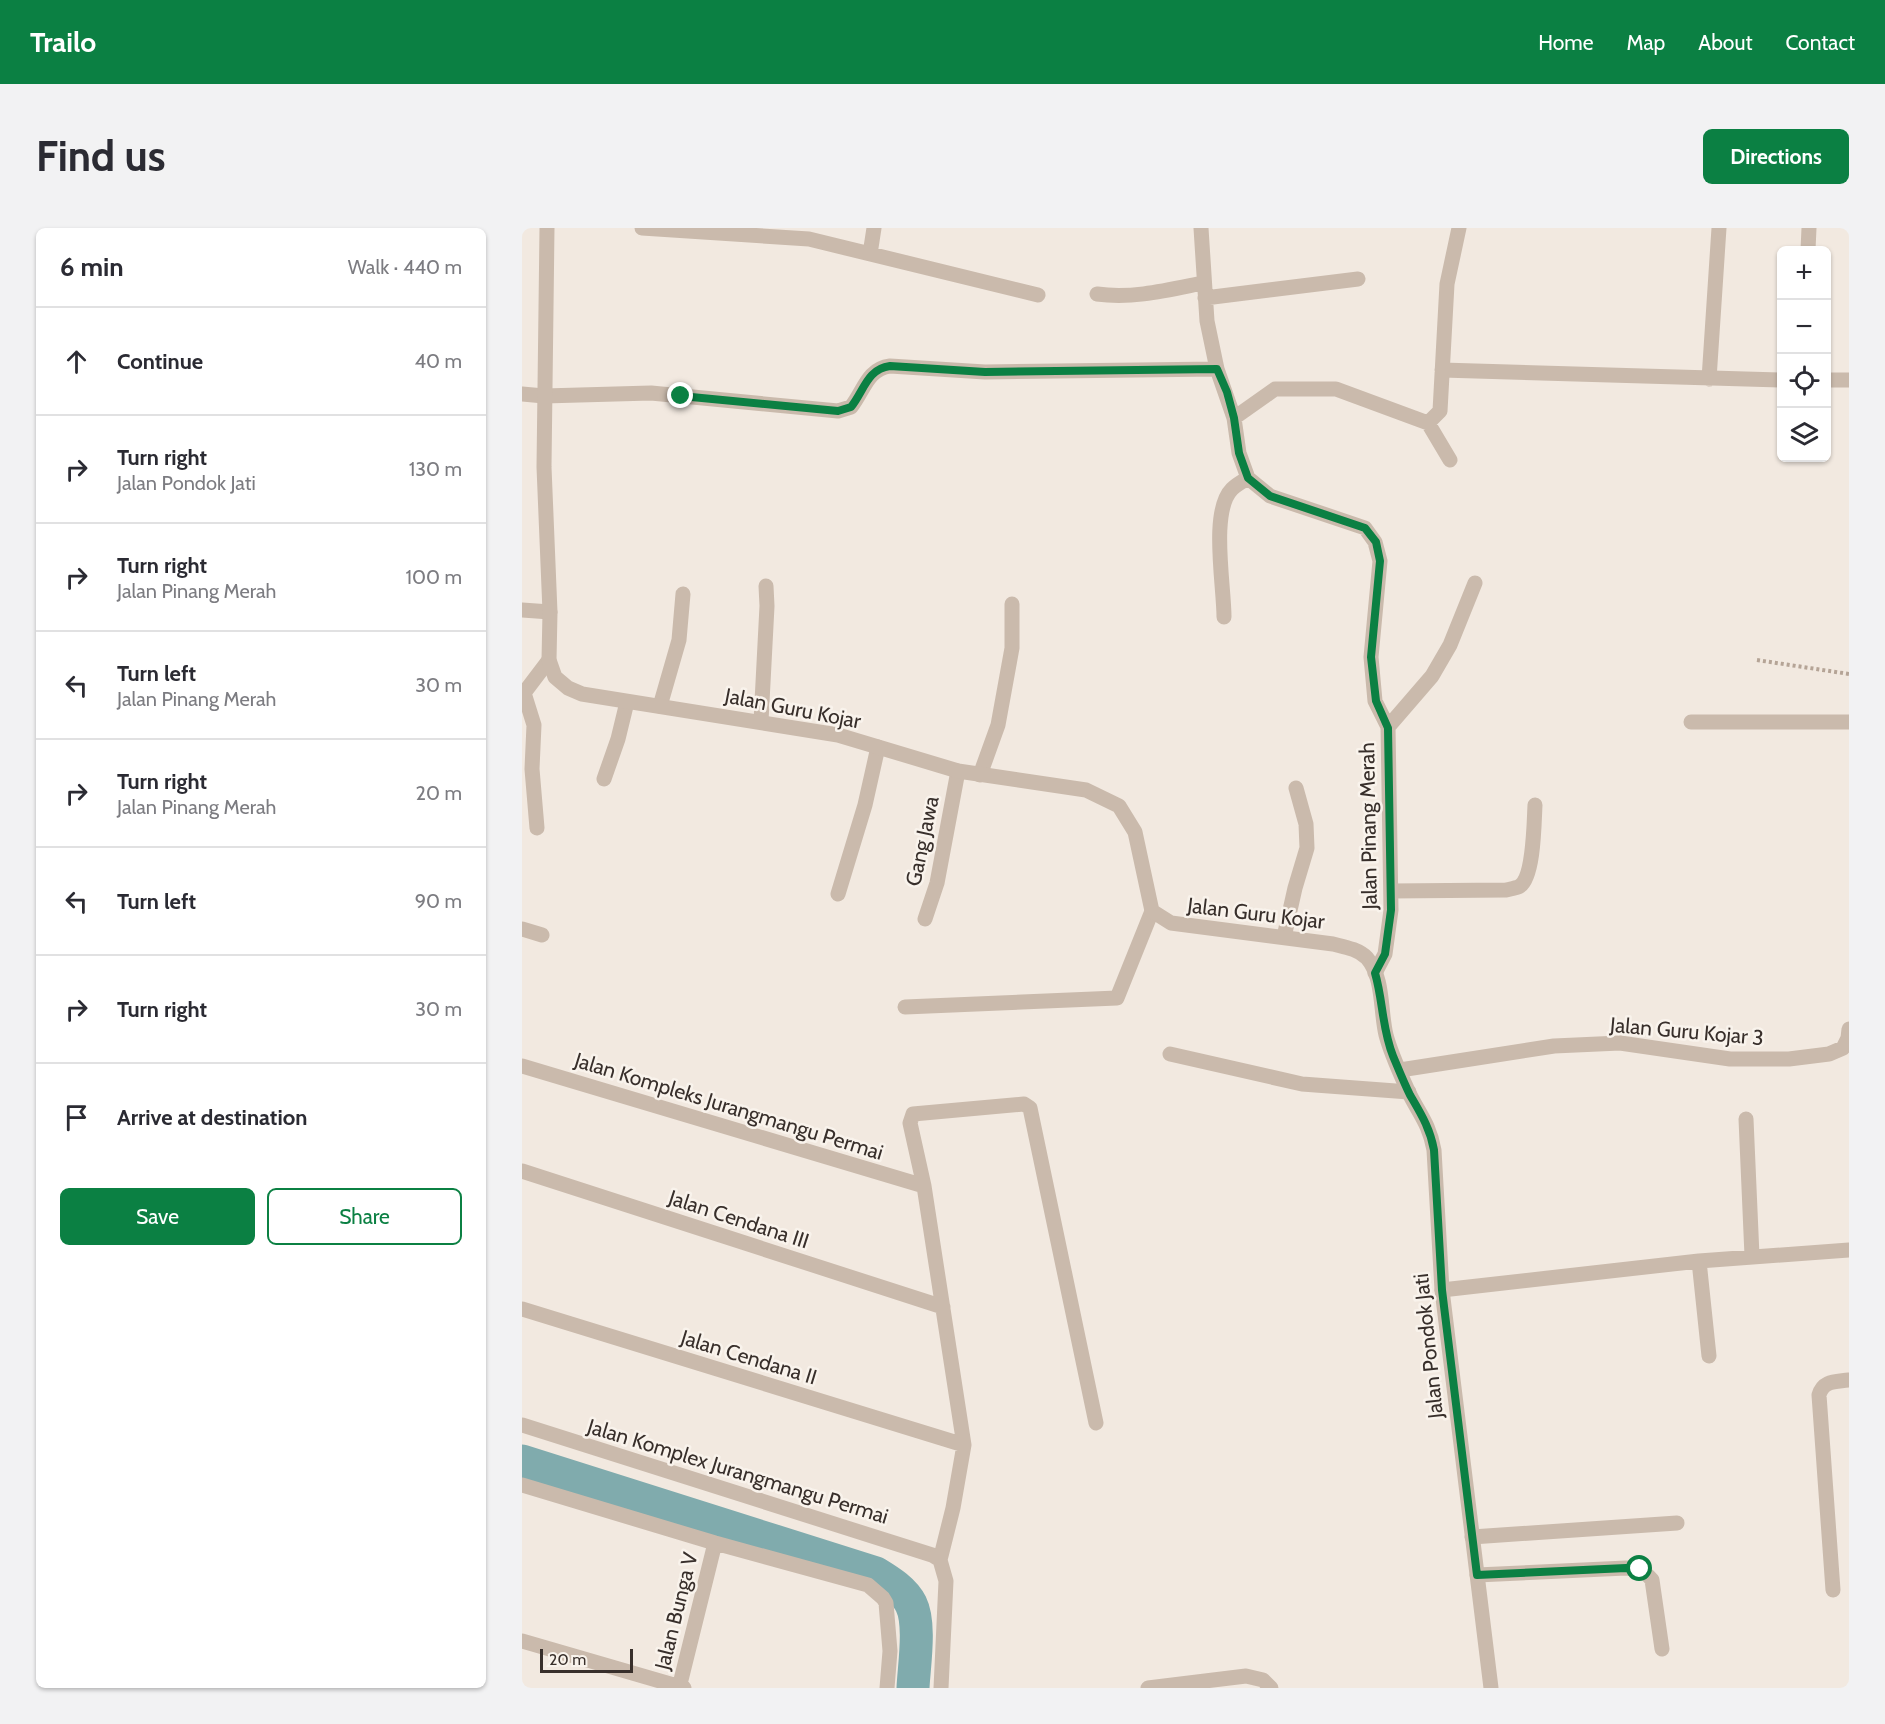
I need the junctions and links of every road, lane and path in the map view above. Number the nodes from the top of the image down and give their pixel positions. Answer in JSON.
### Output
{"nodes":[{"id":1,"x":547,"y":228,"type":"edge"},
{"id":2,"x":642,"y":228,"type":"edge"},
{"id":3,"x":874,"y":228,"type":"edge"},
{"id":4,"x":1201,"y":228,"type":"edge"},
{"id":5,"x":1459,"y":228,"type":"edge"},
{"id":6,"x":1719,"y":228,"type":"edge"},
{"id":7,"x":1809,"y":228,"type":"edge"},
{"id":8,"x":1808,"y":246,"type":"edge"},
{"id":9,"x":870,"y":254,"type":"junction"},
{"id":10,"x":1358,"y":279,"type":"dead end"},
{"id":11,"x":1203,"y":283,"type":"junction"},
{"id":12,"x":1097,"y":294,"type":"dead end"},
{"id":13,"x":1038,"y":295,"type":"dead end"},
{"id":14,"x":1205,"y":298,"type":"junction"},
{"id":15,"x":1217,"y":369,"type":"junction"},
{"id":16,"x":1442,"y":370,"type":"junction"},
{"id":17,"x":1709,"y":379,"type":"junction"},
{"id":18,"x":1777,"y":380,"type":"edge"},
{"id":19,"x":1831,"y":380,"type":"edge"},
{"id":20,"x":1849,"y":380,"type":"edge"},
{"id":21,"x":522,"y":394,"type":"edge"},
{"id":22,"x":544,"y":396,"type":"junction"},
{"id":23,"x":1234,"y":418,"type":"junction"},
{"id":24,"x":1428,"y":423,"type":"junction"},
{"id":25,"x":1450,"y":460,"type":"dead end"},
{"id":26,"x":1248,"y":478,"type":"junction"},
{"id":27,"x":1475,"y":583,"type":"dead end"},
{"id":28,"x":766,"y":586,"type":"dead end"},
{"id":29,"x":683,"y":594,"type":"dead end"},
{"id":30,"x":1012,"y":604,"type":"dead end"},
{"id":31,"x":522,"y":609,"type":"edge"},
{"id":32,"x":550,"y":612,"type":"junction"},
{"id":33,"x":1224,"y":617,"type":"dead end"},
{"id":34,"x":549,"y":660,"type":"junction"},
{"id":35,"x":1756,"y":660,"type":"dead end"},
{"id":36,"x":1849,"y":674,"type":"edge"},
{"id":37,"x":627,"y":702,"type":"junction"},
{"id":38,"x":660,"y":706,"type":"junction"},
{"id":39,"x":761,"y":721,"type":"junction"},
{"id":40,"x":1691,"y":722,"type":"dead end"},
{"id":41,"x":1849,"y":722,"type":"edge"},
{"id":42,"x":1388,"y":728,"type":"junction"},
{"id":43,"x":878,"y":747,"type":"junction"},
{"id":44,"x":958,"y":771,"type":"junction"},
{"id":45,"x":980,"y":775,"type":"junction"},
{"id":46,"x":604,"y":779,"type":"dead end"},
{"id":47,"x":1296,"y":788,"type":"dead end"},
{"id":48,"x":1535,"y":806,"type":"dead end"},
{"id":49,"x":537,"y":828,"type":"dead end"},
{"id":50,"x":1391,"y":891,"type":"junction"},
{"id":51,"x":838,"y":894,"type":"dead end"},
{"id":52,"x":1152,"y":911,"type":"junction"},
{"id":53,"x":925,"y":919,"type":"dead end"},
{"id":54,"x":522,"y":929,"type":"edge"},
{"id":55,"x":542,"y":935,"type":"dead end"},
{"id":56,"x":1284,"y":937,"type":"junction"},
{"id":57,"x":1375,"y":973,"type":"junction"},
{"id":58,"x":905,"y":1007,"type":"dead end"},
{"id":59,"x":1849,"y":1029,"type":"edge"},
{"id":60,"x":1170,"y":1054,"type":"dead end"},
{"id":61,"x":522,"y":1066,"type":"edge"},
{"id":62,"x":1400,"y":1070,"type":"junction"},
{"id":63,"x":1409,"y":1092,"type":"junction"},
{"id":64,"x":1746,"y":1119,"type":"dead end"},
{"id":65,"x":522,"y":1171,"type":"edge"},
{"id":66,"x":924,"y":1186,"type":"junction"},
{"id":67,"x":1849,"y":1250,"type":"edge"},
{"id":68,"x":1752,"y":1256,"type":"junction"},
{"id":69,"x":1699,"y":1261,"type":"junction"},
{"id":70,"x":1442,"y":1290,"type":"junction"},
{"id":71,"x":943,"y":1307,"type":"junction"},
{"id":72,"x":522,"y":1309,"type":"edge"},
{"id":73,"x":1709,"y":1356,"type":"dead end"},
{"id":74,"x":1849,"y":1380,"type":"edge"},
{"id":75,"x":1096,"y":1423,"type":"dead end"},
{"id":76,"x":522,"y":1425,"type":"edge"},
{"id":77,"x":964,"y":1445,"type":"junction"},
{"id":78,"x":522,"y":1485,"type":"edge"},
{"id":79,"x":1677,"y":1523,"type":"dead end"},
{"id":80,"x":1472,"y":1537,"type":"junction"},
{"id":81,"x":715,"y":1543,"type":"junction"},
{"id":82,"x":939,"y":1560,"type":"junction"},
{"id":83,"x":1477,"y":1575,"type":"junction"},
{"id":84,"x":1833,"y":1590,"type":"dead end"},
{"id":85,"x":522,"y":1641,"type":"edge"},
{"id":86,"x":1662,"y":1649,"type":"dead end"},
{"id":87,"x":681,"y":1688,"type":"edge"},
{"id":88,"x":887,"y":1688,"type":"edge"},
{"id":89,"x":941,"y":1688,"type":"edge"},
{"id":90,"x":1148,"y":1688,"type":"edge"},
{"id":91,"x":1271,"y":1688,"type":"edge"},
{"id":92,"x":1491,"y":1688,"type":"edge"}],
"edges":[{"from":1,"to":22,"type":"street"},
{"from":2,"to":9,"type":"street"},
{"from":3,"to":9,"type":"street"},
{"from":4,"to":11,"type":"street"},
{"from":5,"to":16,"type":"street"},
{"from":6,"to":17,"type":"street"},
{"from":7,"to":8,"type":"street"},
{"from":9,"to":13,"type":"street"},
{"from":10,"to":14,"type":"street"},
{"from":11,"to":12,"type":"street"},
{"from":11,"to":14,"type":"street"},
{"from":14,"to":15,"type":"street"},
{"from":15,"to":22,"type":"street"},
{"from":15,"to":23,"type":"street"},
{"from":16,"to":17,"type":"street"},
{"from":16,"to":24,"type":"street"},
{"from":17,"to":18,"type":"street"},
{"from":19,"to":20,"type":"street"},
{"from":21,"to":22,"type":"street"},
{"from":22,"to":32,"type":"street"},
{"from":23,"to":24,"type":"street"},
{"from":23,"to":26,"type":"street"},
{"from":24,"to":25,"type":"street"},
{"from":26,"to":33,"type":"street"},
{"from":26,"to":42,"type":"street","name":"Jalan Pinang Merah"},
{"from":27,"to":42,"type":"street"},
{"from":28,"to":39,"type":"street"},
{"from":29,"to":38,"type":"street"},
{"from":30,"to":45,"type":"street"},
{"from":31,"to":32,"type":"street"},
{"from":32,"to":34,"type":"street"},
{"from":34,"to":37,"type":"street","name":"Jalan Guru Kojar"},
{"from":34,"to":49,"type":"street"},
{"from":35,"to":36,"type":"path"},
{"from":37,"to":38,"type":"street","name":"Jalan Guru Kojar"},
{"from":37,"to":46,"type":"street"},
{"from":38,"to":39,"type":"street","name":"Jalan Guru Kojar"},
{"from":39,"to":43,"type":"street","name":"Jalan Guru Kojar"},
{"from":40,"to":41,"type":"street"},
{"from":42,"to":50,"type":"street","name":"Jalan Pinang Merah"},
{"from":43,"to":44,"type":"street","name":"Jalan Guru Kojar"},
{"from":43,"to":51,"type":"street"},
{"from":44,"to":45,"type":"street","name":"Jalan Guru Kojar"},
{"from":44,"to":53,"type":"street","name":"Gang Jawa"},
{"from":45,"to":52,"type":"street","name":"Jalan Guru Kojar"},
{"from":47,"to":56,"type":"street"},
{"from":48,"to":50,"type":"street"},
{"from":50,"to":57,"type":"street","name":"Jalan Pinang Merah"},
{"from":52,"to":56,"type":"street","name":"Jalan Guru Kojar"},
{"from":52,"to":58,"type":"street"},
{"from":54,"to":55,"type":"street"},
{"from":56,"to":57,"type":"street","name":"Jalan Guru Kojar"},
{"from":57,"to":62,"type":"street","name":"Jalan Pondok Jati"},
{"from":59,"to":62,"type":"street","name":"Jalan Guru Kojar 3"},
{"from":60,"to":63,"type":"street"},
{"from":61,"to":66,"type":"street","name":"Jalan Kompleks Jurangmangu Permai"},
{"from":62,"to":63,"type":"street","name":"Jalan Pondok Jati"},
{"from":63,"to":70,"type":"street","name":"Jalan Pondok Jati"},
{"from":64,"to":68,"type":"street"},
{"from":65,"to":71,"type":"street","name":"Jalan Cendana III"},
{"from":66,"to":71,"type":"street","name":"Jalan Kompleks Jurangmangu Permai"},
{"from":66,"to":75,"type":"street","name":"Jalan Kompleks Jurangmangu Permai"},
{"from":67,"to":68,"type":"street"},
{"from":68,"to":69,"type":"street"},
{"from":69,"to":70,"type":"street"},
{"from":69,"to":73,"type":"street"},
{"from":70,"to":80,"type":"street","name":"Jalan Pondok Jati"},
{"from":71,"to":77,"type":"street","name":"Jalan Kompleks Jurangmangu Permai"},
{"from":72,"to":77,"type":"street","name":"Jalan Cendana II"},
{"from":74,"to":84,"type":"street"},
{"from":76,"to":82,"type":"street","name":"Jalan Komplex Jurangmangu Permai"},
{"from":77,"to":82,"type":"street","name":"Jalan Kompleks Jurangmangu Permai"},
{"from":78,"to":81,"type":"street"},
{"from":79,"to":80,"type":"street"},
{"from":80,"to":83,"type":"street","name":"Jalan Pondok Jati"},
{"from":81,"to":87,"type":"street","name":"Jalan Bunga V"},
{"from":81,"to":88,"type":"street"},
{"from":82,"to":89,"type":"street"},
{"from":83,"to":86,"type":"street"},
{"from":83,"to":92,"type":"street","name":"Jalan Pondok Jati"},
{"from":85,"to":87,"type":"street"},
{"from":90,"to":91,"type":"street"}]}
